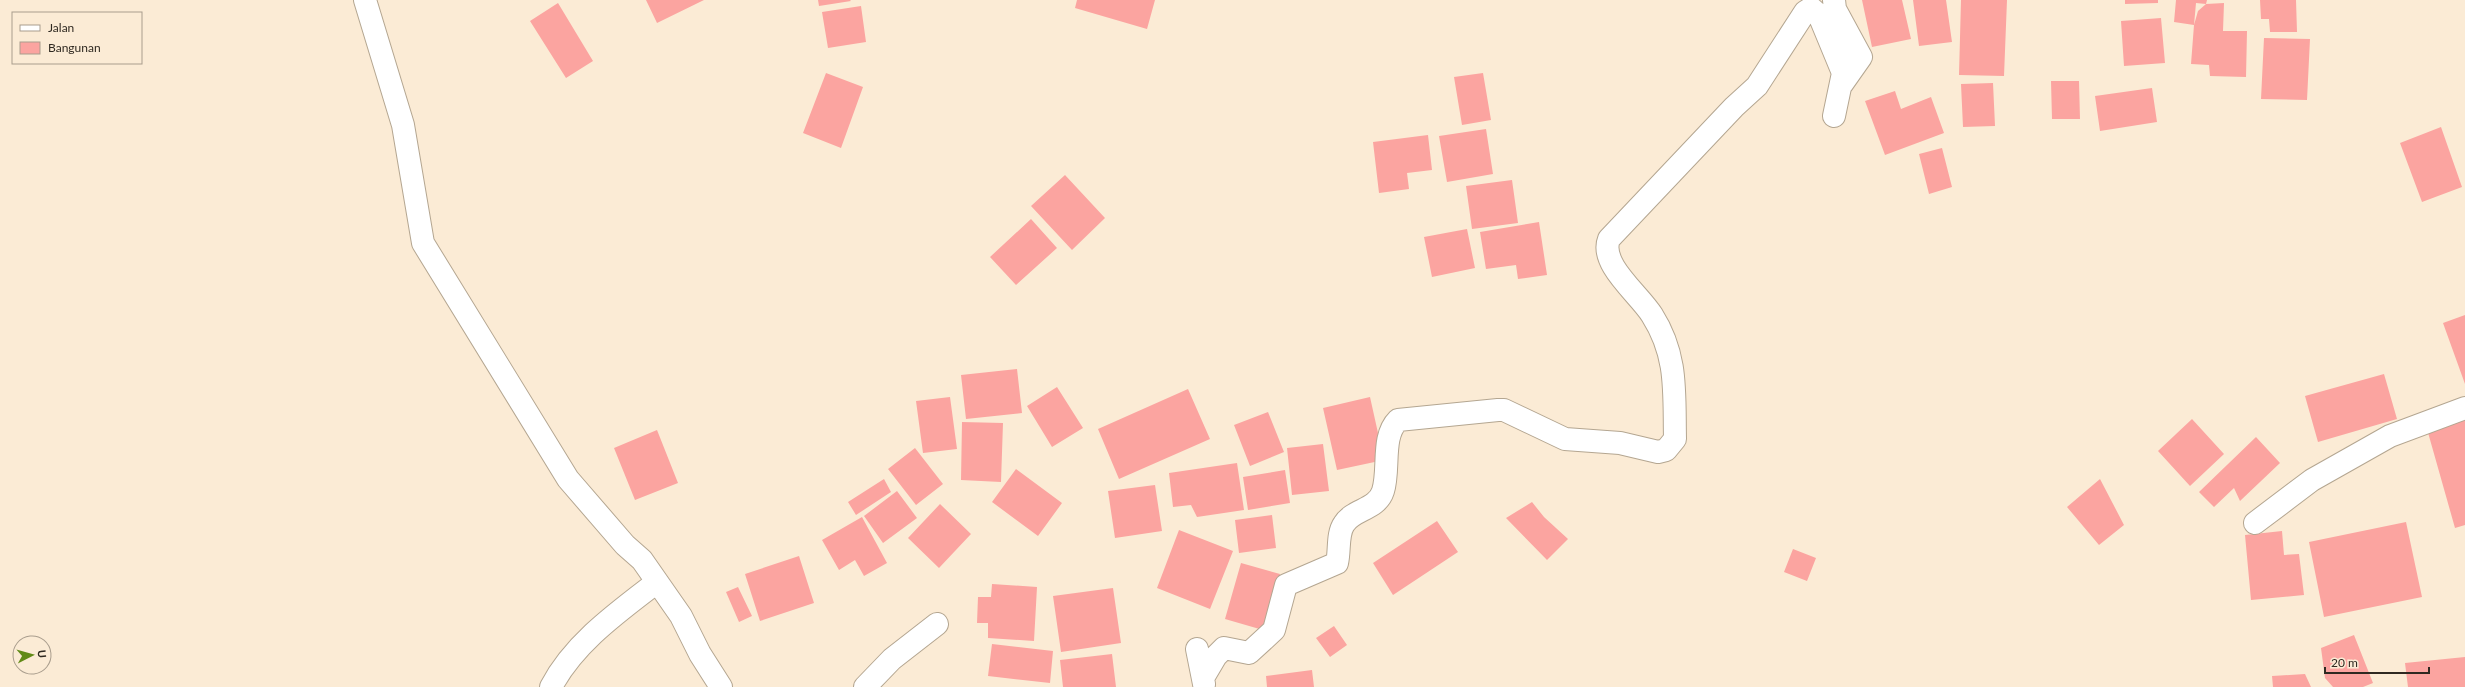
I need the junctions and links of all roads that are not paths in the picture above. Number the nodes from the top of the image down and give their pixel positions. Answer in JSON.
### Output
{"nodes":[{"id":1,"x":365,"y":0,"type":"edge"},
{"id":2,"x":1834,"y":0,"type":"edge"},
{"id":3,"x":1842,"y":84,"type":"junction"},
{"id":4,"x":1834,"y":116,"type":"dead end"},
{"id":5,"x":2465,"y":408,"type":"edge"},
{"id":6,"x":2255,"y":523,"type":"dead end"},
{"id":7,"x":657,"y":582,"type":"junction"},
{"id":8,"x":937,"y":624,"type":"dead end"},
{"id":9,"x":1197,"y":650,"type":"dead end"},
{"id":10,"x":1204,"y":683,"type":"edge"},
{"id":11,"x":551,"y":687,"type":"edge"},
{"id":12,"x":721,"y":687,"type":"edge"},
{"id":13,"x":865,"y":687,"type":"edge"}],
"edges":[{"from":1,"to":7,"type":"street"},
{"from":2,"to":3,"type":"street"},
{"from":3,"to":4,"type":"street"},
{"from":3,"to":10,"type":"street"},
{"from":5,"to":6,"type":"street"},
{"from":7,"to":11,"type":"street"},
{"from":7,"to":12,"type":"street"},
{"from":8,"to":13,"type":"street"},
{"from":9,"to":10,"type":"street"}]}
